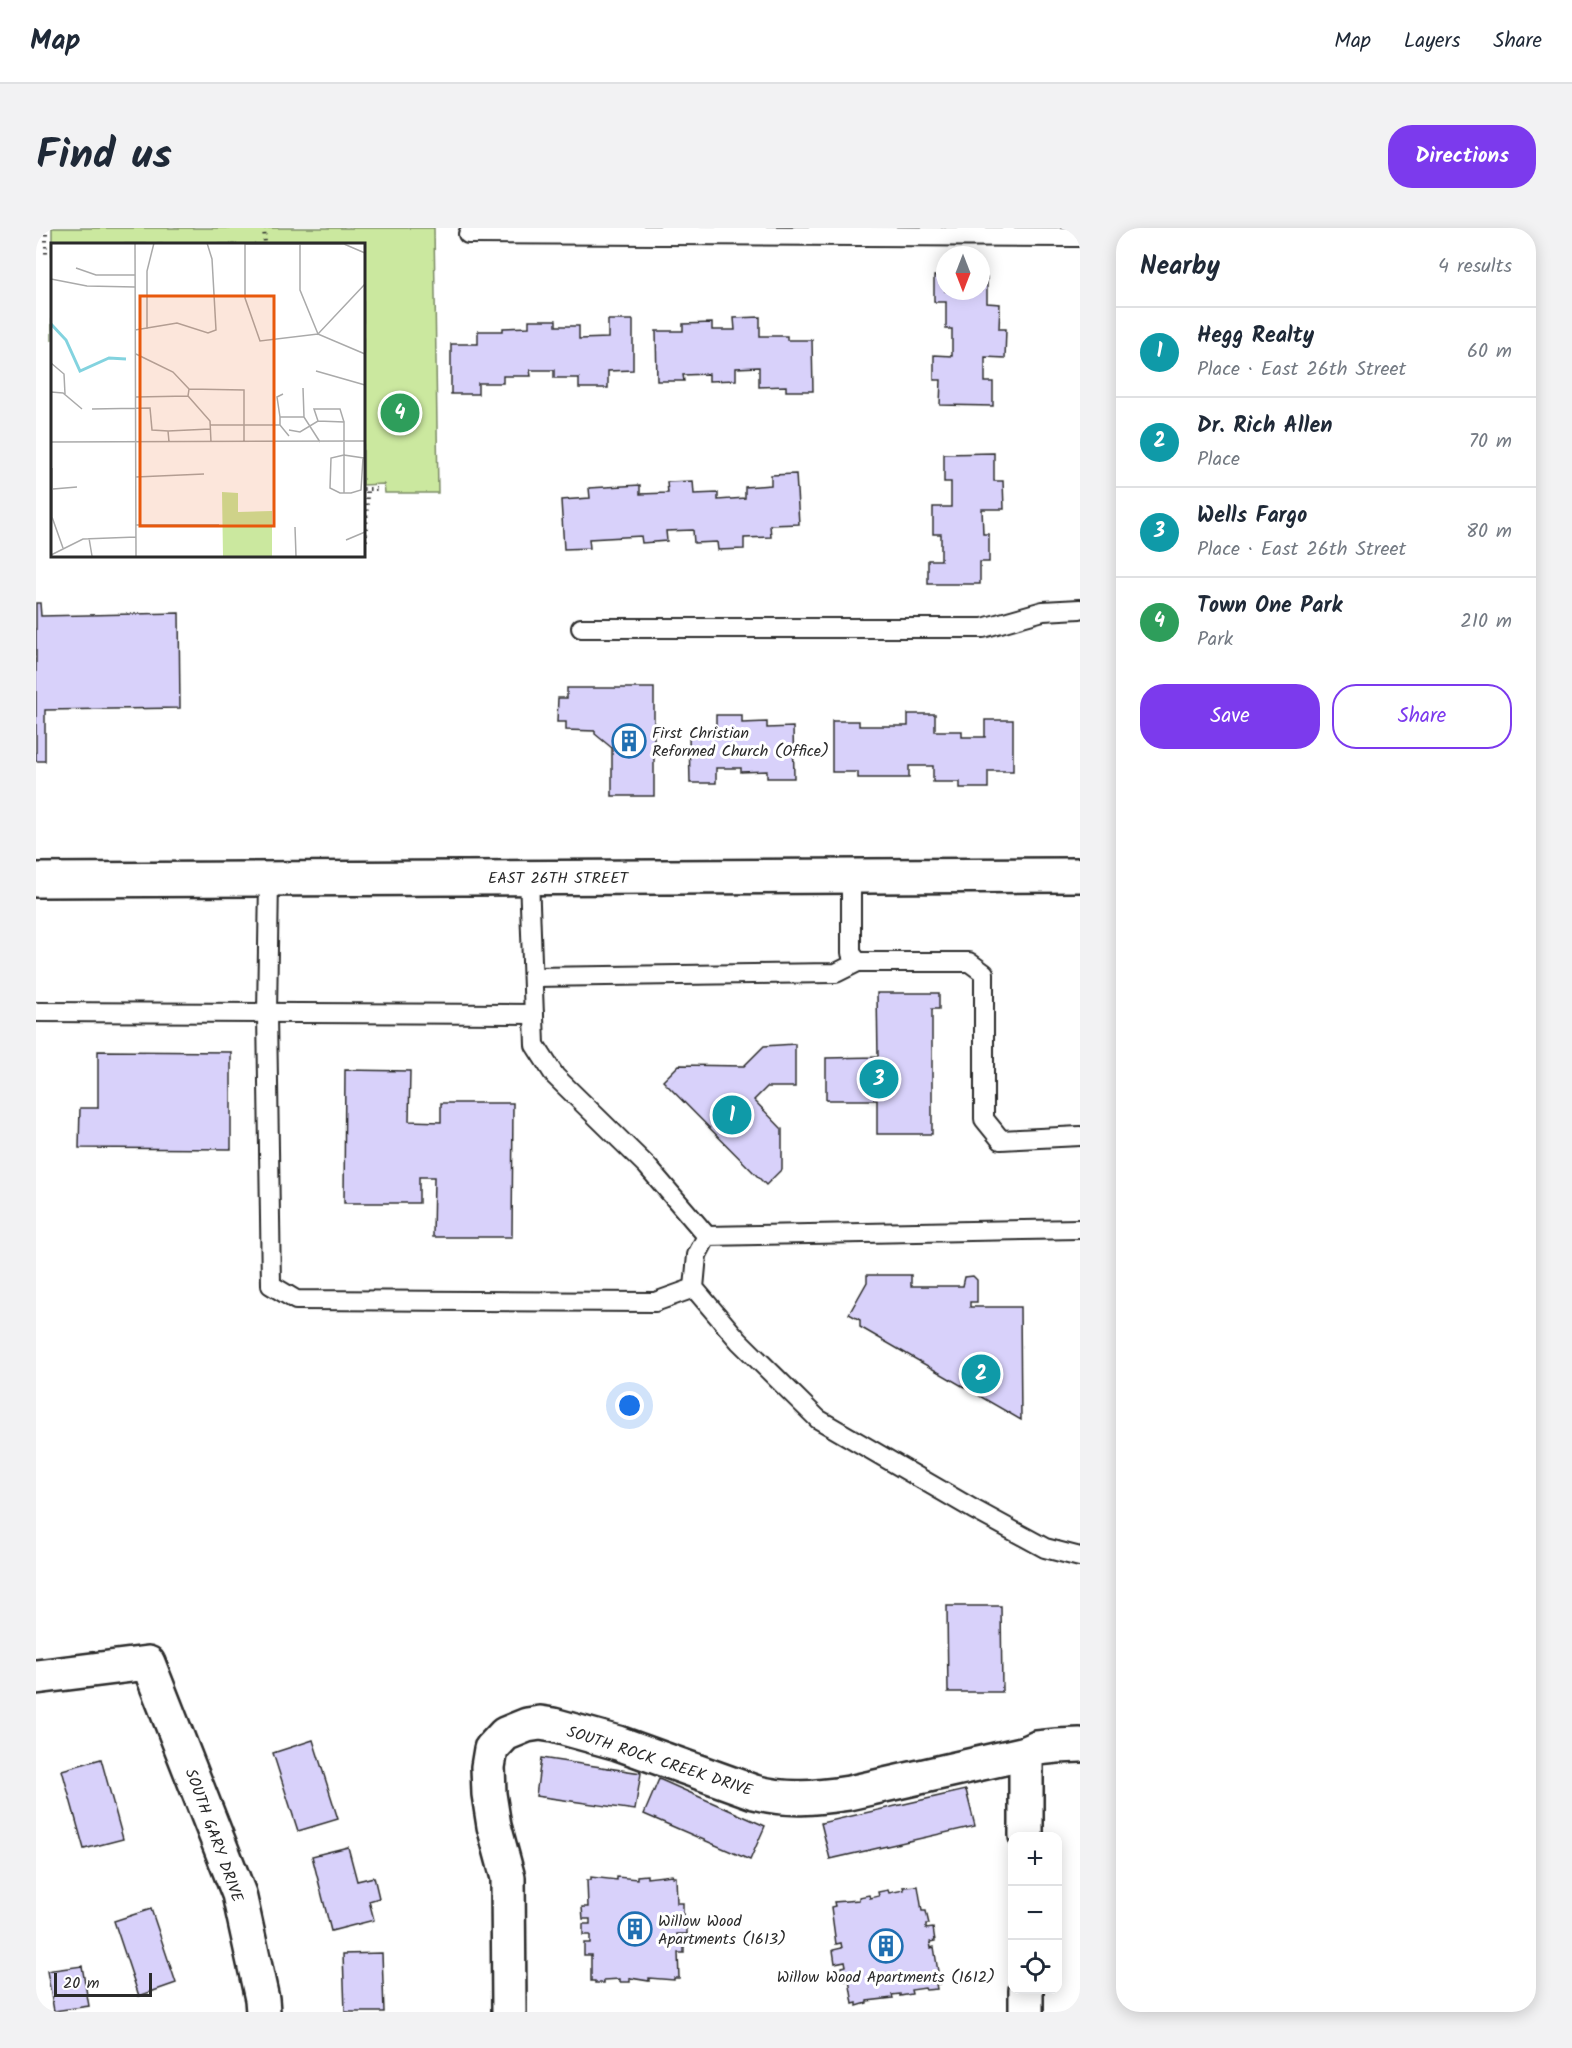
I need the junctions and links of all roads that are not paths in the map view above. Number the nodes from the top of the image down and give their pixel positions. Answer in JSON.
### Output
{"nodes":[{"id":1,"x":468,"y":234,"type":"dead end"},
{"id":2,"x":1080,"y":237,"type":"edge"},
{"id":3,"x":1080,"y":609,"type":"edge"},
{"id":4,"x":581,"y":628,"type":"dead end"},
{"id":5,"x":1080,"y":875,"type":"edge"},
{"id":6,"x":851,"y":876,"type":"junction"},
{"id":7,"x":529,"y":877,"type":"junction"},
{"id":8,"x":269,"y":879,"type":"junction"},
{"id":9,"x":36,"y":880,"type":"edge"},
{"id":10,"x":858,"y":962,"type":"junction"},
{"id":11,"x":533,"y":977,"type":"junction"},
{"id":12,"x":36,"y":1012,"type":"edge"},
{"id":13,"x":267,"y":1014,"type":"junction"},
{"id":14,"x":534,"y":1014,"type":"junction"},
{"id":15,"x":1080,"y":1136,"type":"edge"},
{"id":16,"x":1080,"y":1228,"type":"edge"},
{"id":17,"x":707,"y":1236,"type":"junction"},
{"id":18,"x":694,"y":1288,"type":"junction"},
{"id":19,"x":1080,"y":1557,"type":"edge"},
{"id":20,"x":36,"y":1677,"type":"edge"},
{"id":21,"x":1080,"y":1745,"type":"edge"},
{"id":22,"x":1026,"y":1753,"type":"junction"},
{"id":23,"x":1026,"y":1832,"type":"edge"},
{"id":24,"x":1026,"y":1994,"type":"edge"},
{"id":25,"x":263,"y":2012,"type":"edge"},
{"id":26,"x":509,"y":2012,"type":"edge"},
{"id":27,"x":1026,"y":2012,"type":"edge"}],
"edges":[{"from":1,"to":2,"type":"lane"},
{"from":3,"to":4,"type":"lane"},
{"from":5,"to":6,"type":"street","name":"EAST 26TH STREET"},
{"from":6,"to":7,"type":"street","name":"EAST 26TH STREET"},
{"from":6,"to":10,"type":"lane"},
{"from":7,"to":8,"type":"street","name":"EAST 26TH STREET"},
{"from":7,"to":11,"type":"lane"},
{"from":8,"to":9,"type":"street","name":"EAST 26TH STREET"},
{"from":8,"to":13,"type":"lane"},
{"from":10,"to":11,"type":"lane"},
{"from":10,"to":15,"type":"lane"},
{"from":11,"to":14,"type":"lane"},
{"from":12,"to":13,"type":"lane"},
{"from":13,"to":14,"type":"lane"},
{"from":13,"to":18,"type":"lane"},
{"from":14,"to":17,"type":"lane"},
{"from":16,"to":17,"type":"lane"},
{"from":17,"to":18,"type":"lane"},
{"from":18,"to":19,"type":"lane"},
{"from":20,"to":25,"type":"street","name":"SOUTH GARY DRIVE"},
{"from":21,"to":22,"type":"street","name":"SOUTH ROCK CREEK DRIVE"},
{"from":22,"to":23,"type":"street"},
{"from":22,"to":26,"type":"street","name":"SOUTH ROCK CREEK DRIVE"},
{"from":24,"to":27,"type":"street"}]}
